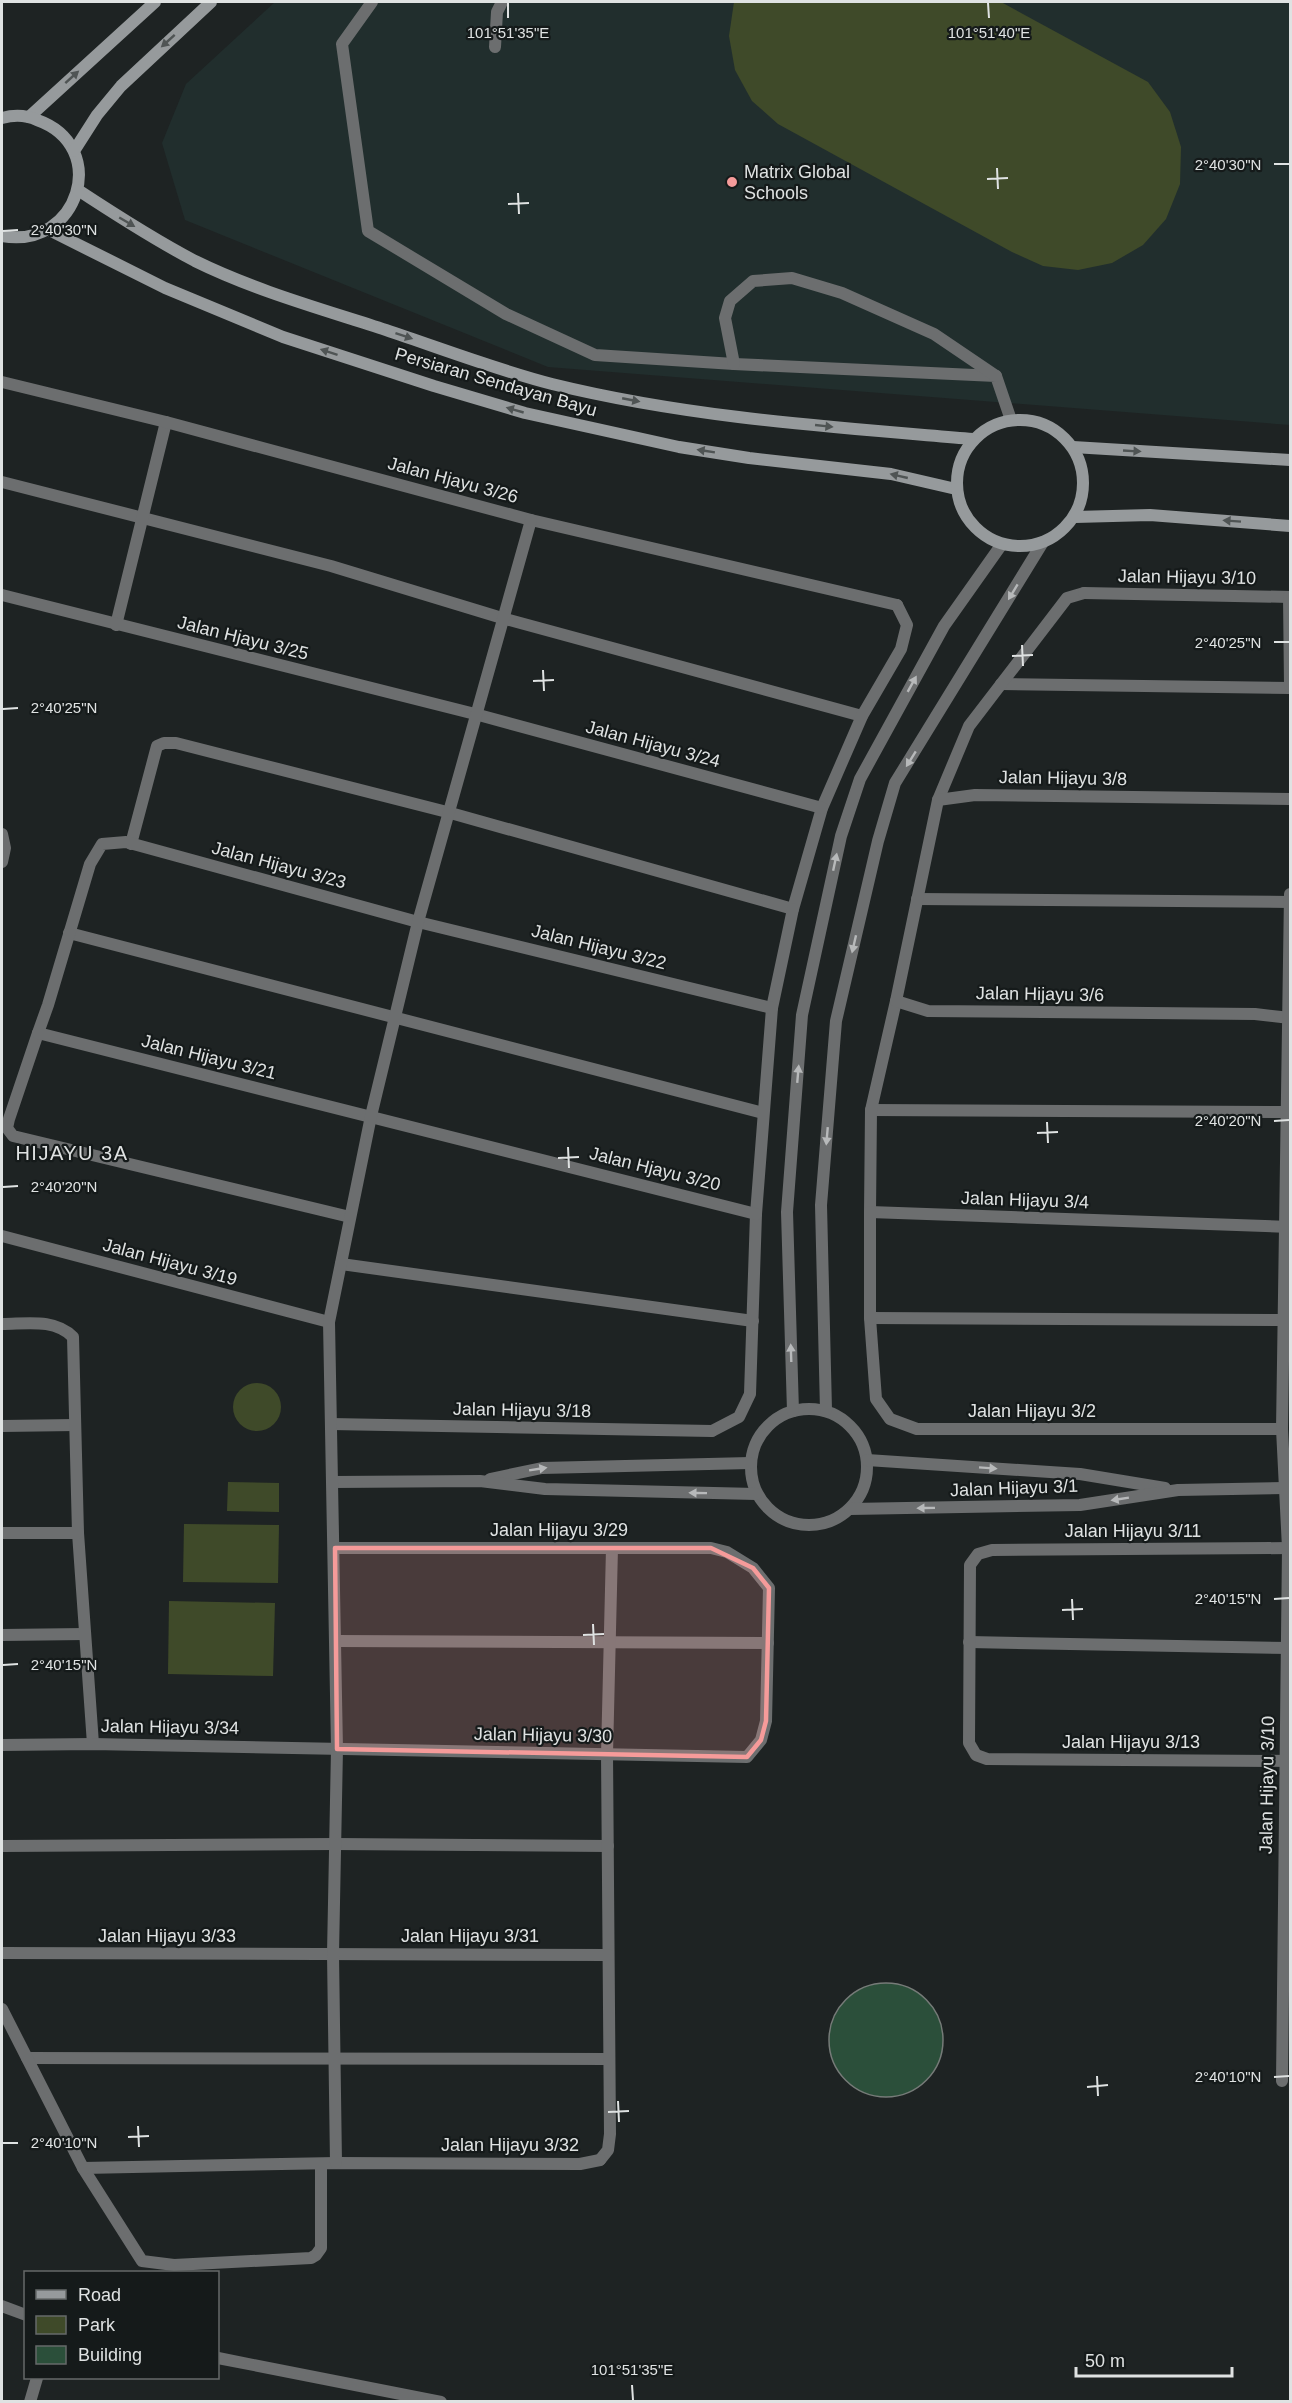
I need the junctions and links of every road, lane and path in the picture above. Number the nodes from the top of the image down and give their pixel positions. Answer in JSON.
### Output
{"nodes":[{"id":1,"x":156,"y":2,"type":"edge"},
{"id":2,"x":211,"y":2,"type":"edge"},
{"id":3,"x":372,"y":2,"type":"edge"},
{"id":4,"x":502,"y":2,"type":"edge"},
{"id":5,"x":495,"y":47,"type":"dead end"},
{"id":6,"x":29,"y":117,"type":"junction"},
{"id":7,"x":2,"y":118,"type":"edge"},
{"id":8,"x":74,"y":151,"type":"junction"},
{"id":9,"x":78,"y":190,"type":"junction"},
{"id":10,"x":49,"y":230,"type":"junction"},
{"id":11,"x":2,"y":236,"type":"edge"},
{"id":12,"x":734,"y":364,"type":"junction"},
{"id":13,"x":996,"y":376,"type":"junction"},
{"id":14,"x":2,"y":382,"type":"edge"},
{"id":15,"x":1011,"y":420,"type":"junction"},
{"id":16,"x":166,"y":422,"type":"junction"},
{"id":17,"x":973,"y":439,"type":"junction"},
{"id":18,"x":1073,"y":447,"type":"junction"},
{"id":19,"x":1290,"y":460,"type":"edge"},
{"id":20,"x":2,"y":482,"type":"edge"},
{"id":21,"x":956,"y":489,"type":"junction"},
{"id":22,"x":1075,"y":517,"type":"junction"},
{"id":23,"x":144,"y":520,"type":"junction"},
{"id":24,"x":531,"y":520,"type":"junction"},
{"id":25,"x":1290,"y":526,"type":"edge"},
{"id":26,"x":1043,"y":542,"type":"junction"},
{"id":27,"x":1002,"y":544,"type":"junction"},
{"id":28,"x":2,"y":595,"type":"edge"},
{"id":29,"x":1290,"y":597,"type":"edge"},
{"id":30,"x":502,"y":618,"type":"junction"},
{"id":31,"x":116,"y":625,"type":"junction"},
{"id":32,"x":1001,"y":684,"type":"junction"},
{"id":33,"x":1290,"y":687,"type":"edge"},
{"id":34,"x":475,"y":714,"type":"junction"},
{"id":35,"x":862,"y":716,"type":"junction"},
{"id":36,"x":1290,"y":799,"type":"edge"},
{"id":37,"x":938,"y":800,"type":"junction"},
{"id":38,"x":822,"y":808,"type":"junction"},
{"id":39,"x":447,"y":812,"type":"junction"},
{"id":40,"x":2,"y":834,"type":"edge"},
{"id":41,"x":131,"y":844,"type":"junction"},
{"id":42,"x":2,"y":862,"type":"edge"},
{"id":43,"x":1290,"y":894,"type":"edge"},
{"id":44,"x":917,"y":899,"type":"junction"},
{"id":45,"x":1290,"y":902,"type":"edge"},
{"id":46,"x":793,"y":909,"type":"junction"},
{"id":47,"x":418,"y":922,"type":"junction"},
{"id":48,"x":69,"y":933,"type":"junction"},
{"id":49,"x":896,"y":1001,"type":"junction"},
{"id":50,"x":772,"y":1008,"type":"junction"},
{"id":51,"x":395,"y":1016,"type":"junction"},
{"id":52,"x":1289,"y":1018,"type":"edge"},
{"id":53,"x":38,"y":1033,"type":"junction"},
{"id":54,"x":871,"y":1110,"type":"junction"},
{"id":55,"x":1288,"y":1112,"type":"edge"},
{"id":56,"x":763,"y":1113,"type":"junction"},
{"id":57,"x":371,"y":1116,"type":"junction"},
{"id":58,"x":870,"y":1212,"type":"junction"},
{"id":59,"x":756,"y":1214,"type":"junction"},
{"id":60,"x":350,"y":1217,"type":"junction"},
{"id":61,"x":1287,"y":1226,"type":"edge"},
{"id":62,"x":2,"y":1236,"type":"edge"},
{"id":63,"x":341,"y":1264,"type":"junction"},
{"id":64,"x":870,"y":1318,"type":"junction"},
{"id":65,"x":1284,"y":1320,"type":"junction"},
{"id":66,"x":753,"y":1321,"type":"junction"},
{"id":67,"x":329,"y":1322,"type":"junction"},
{"id":68,"x":2,"y":1324,"type":"edge"},
{"id":69,"x":826,"y":1410,"type":"junction"},
{"id":70,"x":793,"y":1411,"type":"junction"},
{"id":71,"x":332,"y":1424,"type":"junction"},
{"id":72,"x":75,"y":1425,"type":"junction"},
{"id":73,"x":2,"y":1426,"type":"edge"},
{"id":74,"x":1282,"y":1429,"type":"junction"},
{"id":75,"x":867,"y":1460,"type":"junction"},
{"id":76,"x":750,"y":1463,"type":"junction"},
{"id":77,"x":480,"y":1481,"type":"junction"},
{"id":78,"x":333,"y":1482,"type":"junction"},
{"id":79,"x":1285,"y":1488,"type":"junction"},
{"id":80,"x":1178,"y":1490,"type":"junction"},
{"id":81,"x":756,"y":1494,"type":"junction"},
{"id":82,"x":850,"y":1509,"type":"junction"},
{"id":83,"x":2,"y":1533,"type":"edge"},
{"id":84,"x":78,"y":1533,"type":"junction"},
{"id":85,"x":335,"y":1548,"type":"junction"},
{"id":86,"x":612,"y":1548,"type":"junction"},
{"id":87,"x":1289,"y":1548,"type":"edge"},
{"id":88,"x":85,"y":1634,"type":"junction"},
{"id":89,"x":2,"y":1635,"type":"edge"},
{"id":90,"x":336,"y":1641,"type":"junction"},
{"id":91,"x":610,"y":1642,"type":"junction"},
{"id":92,"x":969,"y":1642,"type":"junction"},
{"id":93,"x":768,"y":1643,"type":"junction"},
{"id":94,"x":1289,"y":1648,"type":"edge"},
{"id":95,"x":93,"y":1744,"type":"junction"},
{"id":96,"x":2,"y":1745,"type":"edge"},
{"id":97,"x":337,"y":1749,"type":"junction"},
{"id":98,"x":607,"y":1754,"type":"junction"},
{"id":99,"x":1288,"y":1761,"type":"edge"},
{"id":100,"x":335,"y":1844,"type":"junction"},
{"id":101,"x":2,"y":1846,"type":"edge"},
{"id":102,"x":608,"y":1846,"type":"junction"},
{"id":103,"x":1288,"y":1857,"type":"edge"},
{"id":104,"x":2,"y":1953,"type":"edge"},
{"id":105,"x":333,"y":1954,"type":"junction"},
{"id":106,"x":608,"y":1954,"type":"junction"},
{"id":107,"x":1287,"y":1967,"type":"edge"},
{"id":108,"x":2,"y":2009,"type":"edge"},
{"id":109,"x":334,"y":2057,"type":"junction"},
{"id":110,"x":27,"y":2058,"type":"junction"},
{"id":111,"x":609,"y":2059,"type":"junction"},
{"id":112,"x":1286,"y":2081,"type":"edge"},
{"id":113,"x":336,"y":2163,"type":"junction"},
{"id":114,"x":321,"y":2164,"type":"junction"},
{"id":115,"x":83,"y":2168,"type":"junction"},
{"id":116,"x":2,"y":2306,"type":"edge"},
{"id":117,"x":24,"y":2314,"type":"edge"},
{"id":118,"x":219,"y":2358,"type":"edge"},
{"id":119,"x":37,"y":2379,"type":"edge"},
{"id":120,"x":30,"y":2402,"type":"edge"},
{"id":121,"x":441,"y":2402,"type":"edge"}],
"edges":[{"from":6,"to":1,"type":"street","one_way":true},
{"from":2,"to":8,"type":"street","one_way":true},
{"from":3,"to":12,"type":"street"},
{"from":4,"to":5,"type":"street"},
{"from":6,"to":7,"type":"street"},
{"from":6,"to":8,"type":"street"},
{"from":8,"to":9,"type":"street"},
{"from":9,"to":10,"type":"street"},
{"from":9,"to":17,"type":"street","name":"Persiaran Sendayan Bayu","one_way":true},
{"from":10,"to":11,"type":"street"},
{"from":21,"to":10,"type":"street","name":"Persiaran Sendayan Bayu","one_way":true},
{"from":12,"to":13,"type":"street"},
{"from":12,"to":13,"type":"street"},
{"from":13,"to":15,"type":"street"},
{"from":14,"to":16,"type":"street","name":"Jalan Hjayu 3/26"},
{"from":15,"to":17,"type":"street"},
{"from":15,"to":18,"type":"street"},
{"from":16,"to":23,"type":"street"},
{"from":16,"to":24,"type":"street","name":"Jalan Hjayu 3/26"},
{"from":17,"to":21,"type":"street"},
{"from":18,"to":19,"type":"street","one_way":true},
{"from":18,"to":22,"type":"street"},
{"from":20,"to":23,"type":"street"},
{"from":21,"to":27,"type":"street"},
{"from":25,"to":22,"type":"street","one_way":true},
{"from":22,"to":26,"type":"street"},
{"from":23,"to":30,"type":"street"},
{"from":23,"to":31,"type":"street"},
{"from":24,"to":30,"type":"street"},
{"from":24,"to":35,"type":"street","name":"Jalan Hjayu 3/26"},
{"from":26,"to":27,"type":"street"},
{"from":26,"to":69,"type":"street","one_way":true},
{"from":70,"to":27,"type":"street","one_way":true},
{"from":28,"to":31,"type":"street","name":"Jalan Hjayu 3/25"},
{"from":29,"to":32,"type":"street","name":"Jalan Hijayu 3/10"},
{"from":29,"to":33,"type":"street"},
{"from":30,"to":34,"type":"street"},
{"from":30,"to":35,"type":"street"},
{"from":31,"to":34,"type":"street","name":"Jalan Hjayu 3/25"},
{"from":32,"to":33,"type":"street"},
{"from":32,"to":37,"type":"street"},
{"from":34,"to":38,"type":"street","name":"Jalan Hijayu 3/24"},
{"from":34,"to":39,"type":"street"},
{"from":35,"to":38,"type":"street"},
{"from":36,"to":37,"type":"street","name":"Jalan Hijayu 3/8"},
{"from":37,"to":44,"type":"street"},
{"from":38,"to":46,"type":"street"},
{"from":39,"to":41,"type":"street"},
{"from":39,"to":46,"type":"street"},
{"from":39,"to":47,"type":"street"},
{"from":40,"to":42,"type":"street"},
{"from":41,"to":47,"type":"street","name":"Jalan Hijayu 3/23"},
{"from":41,"to":48,"type":"street","name":"Jalan Hijayu 3/23"},
{"from":43,"to":45,"type":"street","name":"Jalan Hijayu 3/10"},
{"from":44,"to":45,"type":"street"},
{"from":44,"to":49,"type":"street"},
{"from":45,"to":52,"type":"street","name":"Jalan Hijayu 3/10"},
{"from":46,"to":50,"type":"street"},
{"from":47,"to":50,"type":"street","name":"Jalan Hijayu 3/22"},
{"from":47,"to":51,"type":"street"},
{"from":48,"to":51,"type":"street"},
{"from":48,"to":53,"type":"street"},
{"from":49,"to":52,"type":"street","name":"Jalan Hijayu 3/6"},
{"from":49,"to":54,"type":"street"},
{"from":50,"to":56,"type":"street"},
{"from":51,"to":56,"type":"street"},
{"from":51,"to":57,"type":"street"},
{"from":52,"to":55,"type":"street","name":"Jalan Hijayu 3/10"},
{"from":53,"to":57,"type":"street","name":"Jalan Hijayu 3/21"},
{"from":53,"to":60,"type":"street"},
{"from":54,"to":55,"type":"street"},
{"from":54,"to":58,"type":"street"},
{"from":55,"to":61,"type":"street","name":"Jalan Hijayu 3/10"},
{"from":56,"to":59,"type":"street"},
{"from":57,"to":59,"type":"street","name":"Jalan Hjayu 3/20"},
{"from":57,"to":60,"type":"street"},
{"from":58,"to":61,"type":"street","name":"Jalan Hijayu 3/4"},
{"from":58,"to":64,"type":"street"},
{"from":59,"to":66,"type":"street"},
{"from":60,"to":63,"type":"street"},
{"from":61,"to":65,"type":"street","name":"Jalan Hijayu 3/10"},
{"from":62,"to":67,"type":"street","name":"Jalan Hijayu 3/19"},
{"from":63,"to":66,"type":"street"},
{"from":63,"to":67,"type":"street"},
{"from":64,"to":65,"type":"street"},
{"from":64,"to":74,"type":"street","name":"Jalan Hijayu 3/2"},
{"from":65,"to":74,"type":"street","name":"Jalan Hijayu 3/10"},
{"from":66,"to":71,"type":"street","name":"Jalan Hijayu 3/18"},
{"from":67,"to":71,"type":"street"},
{"from":68,"to":72,"type":"street"},
{"from":69,"to":70,"type":"street"},
{"from":69,"to":75,"type":"street"},
{"from":70,"to":76,"type":"street"},
{"from":71,"to":78,"type":"street"},
{"from":72,"to":73,"type":"street"},
{"from":72,"to":84,"type":"street"},
{"from":74,"to":79,"type":"street","name":"Jalan Hijayu 3/10"},
{"from":75,"to":80,"type":"street","name":"Jalan Hijayu 3/1","one_way":true},
{"from":75,"to":82,"type":"street"},
{"from":77,"to":76,"type":"street","one_way":true},
{"from":76,"to":81,"type":"street"},
{"from":77,"to":78,"type":"street"},
{"from":81,"to":77,"type":"street","one_way":true},
{"from":78,"to":85,"type":"street"},
{"from":79,"to":80,"type":"street","name":"Jalan Hijayu 3/1"},
{"from":79,"to":87,"type":"street","name":"Jalan Hijayu 3/10"},
{"from":80,"to":82,"type":"street","name":"Jalan Hijayu 3/1","one_way":true},
{"from":81,"to":82,"type":"street"},
{"from":83,"to":84,"type":"street"},
{"from":84,"to":88,"type":"street"},
{"from":85,"to":86,"type":"street","name":"Jalan Hijayu 3/29"},
{"from":85,"to":90,"type":"street"},
{"from":86,"to":91,"type":"street","name":"Jalan Hijayu 3/32"},
{"from":86,"to":93,"type":"street","name":"Jalan Hijayu 3/29"},
{"from":87,"to":92,"type":"street","name":"Jalan Hijayu 3/11"},
{"from":87,"to":94,"type":"street","name":"Jalan Hijayu 3/10"},
{"from":88,"to":89,"type":"street"},
{"from":88,"to":95,"type":"street"},
{"from":90,"to":91,"type":"street"},
{"from":90,"to":97,"type":"street"},
{"from":91,"to":93,"type":"street"},
{"from":91,"to":98,"type":"street","name":"Jalan Hijayu 3/32"},
{"from":92,"to":94,"type":"street"},
{"from":92,"to":99,"type":"street","name":"Jalan Hijayu 3/13"},
{"from":93,"to":98,"type":"street","name":"Jalan Hijayu 3/30"},
{"from":94,"to":99,"type":"street","name":"Jalan Hijayu 3/10"},
{"from":95,"to":96,"type":"street","name":"Jalan Hijayu 3/34"},
{"from":95,"to":97,"type":"street","name":"Jalan Hijayu 3/34"},
{"from":97,"to":98,"type":"street","name":"Jalan Hijayu 3/30"},
{"from":97,"to":100,"type":"street"},
{"from":98,"to":102,"type":"street","name":"Jalan Hijayu 3/32"},
{"from":99,"to":103,"type":"street","name":"Jalan Hijayu 3/10"},
{"from":100,"to":101,"type":"street"},
{"from":100,"to":102,"type":"street"},
{"from":100,"to":105,"type":"street"},
{"from":102,"to":106,"type":"street","name":"Jalan Hijayu 3/32"},
{"from":103,"to":107,"type":"street","name":"Jalan Hijayu 3/10"},
{"from":104,"to":105,"type":"street","name":"Jalan Hijayu 3/33"},
{"from":105,"to":106,"type":"street","name":"Jalan Hijayu 3/31"},
{"from":105,"to":109,"type":"street"},
{"from":106,"to":111,"type":"street","name":"Jalan Hijayu 3/32"},
{"from":107,"to":112,"type":"street","name":"Jalan Hijayu 3/10"},
{"from":108,"to":110,"type":"street"},
{"from":109,"to":110,"type":"street"},
{"from":109,"to":111,"type":"street"},
{"from":109,"to":113,"type":"street"},
{"from":110,"to":115,"type":"street"},
{"from":111,"to":113,"type":"street","name":"Jalan Hijayu 3/32"},
{"from":113,"to":114,"type":"street","name":"Jalan Hijayu 3/32"},
{"from":114,"to":115,"type":"street","name":"Jalan Hijayu 3/32"},
{"from":114,"to":115,"type":"street"},
{"from":116,"to":117,"type":"street"},
{"from":118,"to":121,"type":"street"},
{"from":119,"to":120,"type":"street"}]}
